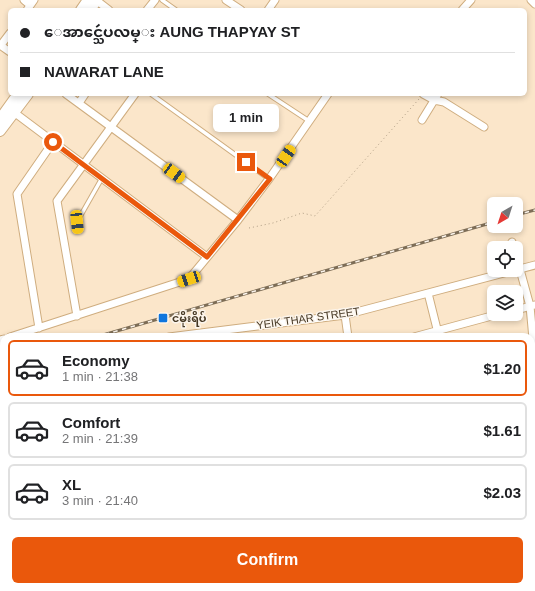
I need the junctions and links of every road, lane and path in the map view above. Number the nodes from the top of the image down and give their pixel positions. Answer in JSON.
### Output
{"nodes":[{"id":1,"x":24,"y":0,"type":"edge"},
{"id":2,"x":94,"y":0,"type":"edge"},
{"id":3,"x":155,"y":0,"type":"edge"},
{"id":4,"x":162,"y":0,"type":"edge"},
{"id":5,"x":226,"y":0,"type":"edge"},
{"id":6,"x":471,"y":0,"type":"edge"},
{"id":7,"x":531,"y":0,"type":"edge"},
{"id":8,"x":535,"y":4,"type":"edge"},
{"id":9,"x":30,"y":5,"type":"edge"},
{"id":10,"x":84,"y":8,"type":"edge"},
{"id":11,"x":107,"y":8,"type":"edge"},
{"id":12,"x":149,"y":8,"type":"edge"},
{"id":13,"x":173,"y":8,"type":"edge"},
{"id":14,"x":238,"y":8,"type":"edge"},
{"id":15,"x":464,"y":8,"type":"edge"},
{"id":16,"x":8,"y":35,"type":"edge"},
{"id":17,"x":0,"y":45,"type":"edge"},
{"id":18,"x":17,"y":96,"type":"edge"},
{"id":19,"x":26,"y":96,"type":"edge"},
{"id":20,"x":69,"y":96,"type":"edge"},
{"id":21,"x":83,"y":96,"type":"edge"},
{"id":22,"x":134,"y":96,"type":"edge"},
{"id":23,"x":154,"y":96,"type":"edge"},
{"id":24,"x":271,"y":96,"type":"edge"},
{"id":25,"x":327,"y":96,"type":"edge"},
{"id":26,"x":421,"y":96,"type":"edge"},
{"id":27,"x":436,"y":97,"type":"edge"},
{"id":28,"x":78,"y":103,"type":"junction"},
{"id":29,"x":11,"y":110,"type":"junction"},
{"id":30,"x":0,"y":119,"type":"edge"},
{"id":31,"x":422,"y":120,"type":"dead end"},
{"id":32,"x":310,"y":121,"type":"junction"},
{"id":33,"x":111,"y":126,"type":"junction"},
{"id":34,"x":484,"y":127,"type":"dead end"},
{"id":35,"x":0,"y":131,"type":"edge"},
{"id":36,"x":53,"y":142,"type":"junction"},
{"id":37,"x":83,"y":164,"type":"junction"},
{"id":38,"x":102,"y":178,"type":"junction"},
{"id":39,"x":270,"y":179,"type":"junction"},
{"id":40,"x":238,"y":220,"type":"junction"},
{"id":41,"x":249,"y":228,"type":"dead end"},
{"id":42,"x":78,"y":230,"type":"dead end"},
{"id":43,"x":207,"y":257,"type":"junction"},
{"id":44,"x":535,"y":265,"type":"edge"},
{"id":45,"x":523,"y":268,"type":"edge"},
{"id":46,"x":487,"y":277,"type":"edge"},
{"id":47,"x":521,"y":277,"type":"edge"},
{"id":48,"x":428,"y":293,"type":"junction"},
{"id":49,"x":533,"y":305,"type":"edge"},
{"id":50,"x":523,"y":308,"type":"edge"},
{"id":51,"x":345,"y":315,"type":"junction"},
{"id":52,"x":77,"y":316,"type":"junction"},
{"id":53,"x":487,"y":318,"type":"edge"},
{"id":54,"x":39,"y":328,"type":"junction"},
{"id":55,"x":23,"y":333,"type":"edge"},
{"id":56,"x":194,"y":333,"type":"edge"},
{"id":57,"x":347,"y":333,"type":"edge"},
{"id":58,"x":438,"y":333,"type":"edge"},
{"id":59,"x":441,"y":333,"type":"edge"},
{"id":60,"x":532,"y":333,"type":"edge"}],
"edges":[{"from":1,"to":9,"type":"street"},
{"from":2,"to":10,"type":"main road"},
{"from":2,"to":11,"type":"street"},
{"from":3,"to":12,"type":"street"},
{"from":4,"to":13,"type":"lane"},
{"from":5,"to":14,"type":"street"},
{"from":6,"to":15,"type":"street"},
{"from":7,"to":8,"type":"street"},
{"from":16,"to":17,"type":"street"},
{"from":18,"to":29,"type":"main road"},
{"from":19,"to":29,"type":"main road"},
{"from":20,"to":28,"type":"street"},
{"from":21,"to":28,"type":"street"},
{"from":22,"to":33,"type":"street"},
{"from":23,"to":39,"type":"lane"},
{"from":24,"to":32,"type":"lane"},
{"from":25,"to":32,"type":"street"},
{"from":26,"to":41,"type":"path"},
{"from":27,"to":31,"type":"street"},
{"from":27,"to":34,"type":"street"},
{"from":28,"to":33,"type":"street"},
{"from":29,"to":30,"type":"main road"},
{"from":29,"to":35,"type":"main road"},
{"from":29,"to":36,"type":"street"},
{"from":32,"to":39,"type":"street"},
{"from":33,"to":37,"type":"street"},
{"from":33,"to":40,"type":"street"},
{"from":36,"to":37,"type":"street"},
{"from":36,"to":54,"type":"street"},
{"from":37,"to":38,"type":"street"},
{"from":37,"to":52,"type":"street"},
{"from":38,"to":42,"type":"lane"},
{"from":38,"to":43,"type":"street"},
{"from":39,"to":40,"type":"street"},
{"from":40,"to":43,"type":"street"},
{"from":43,"to":52,"type":"street"},
{"from":44,"to":45,"type":"street","name":"YEIK THAR STREET"},
{"from":46,"to":48,"type":"street","name":"YEIK THAR STREET"},
{"from":47,"to":49,"type":"street"},
{"from":48,"to":51,"type":"street","name":"YEIK THAR STREET"},
{"from":48,"to":58,"type":"street"},
{"from":49,"to":50,"type":"street"},
{"from":49,"to":60,"type":"street"},
{"from":51,"to":56,"type":"street","name":"YEIK THAR STREET"},
{"from":51,"to":57,"type":"street"},
{"from":52,"to":54,"type":"street"},
{"from":53,"to":59,"type":"street"},
{"from":54,"to":55,"type":"street"}]}
